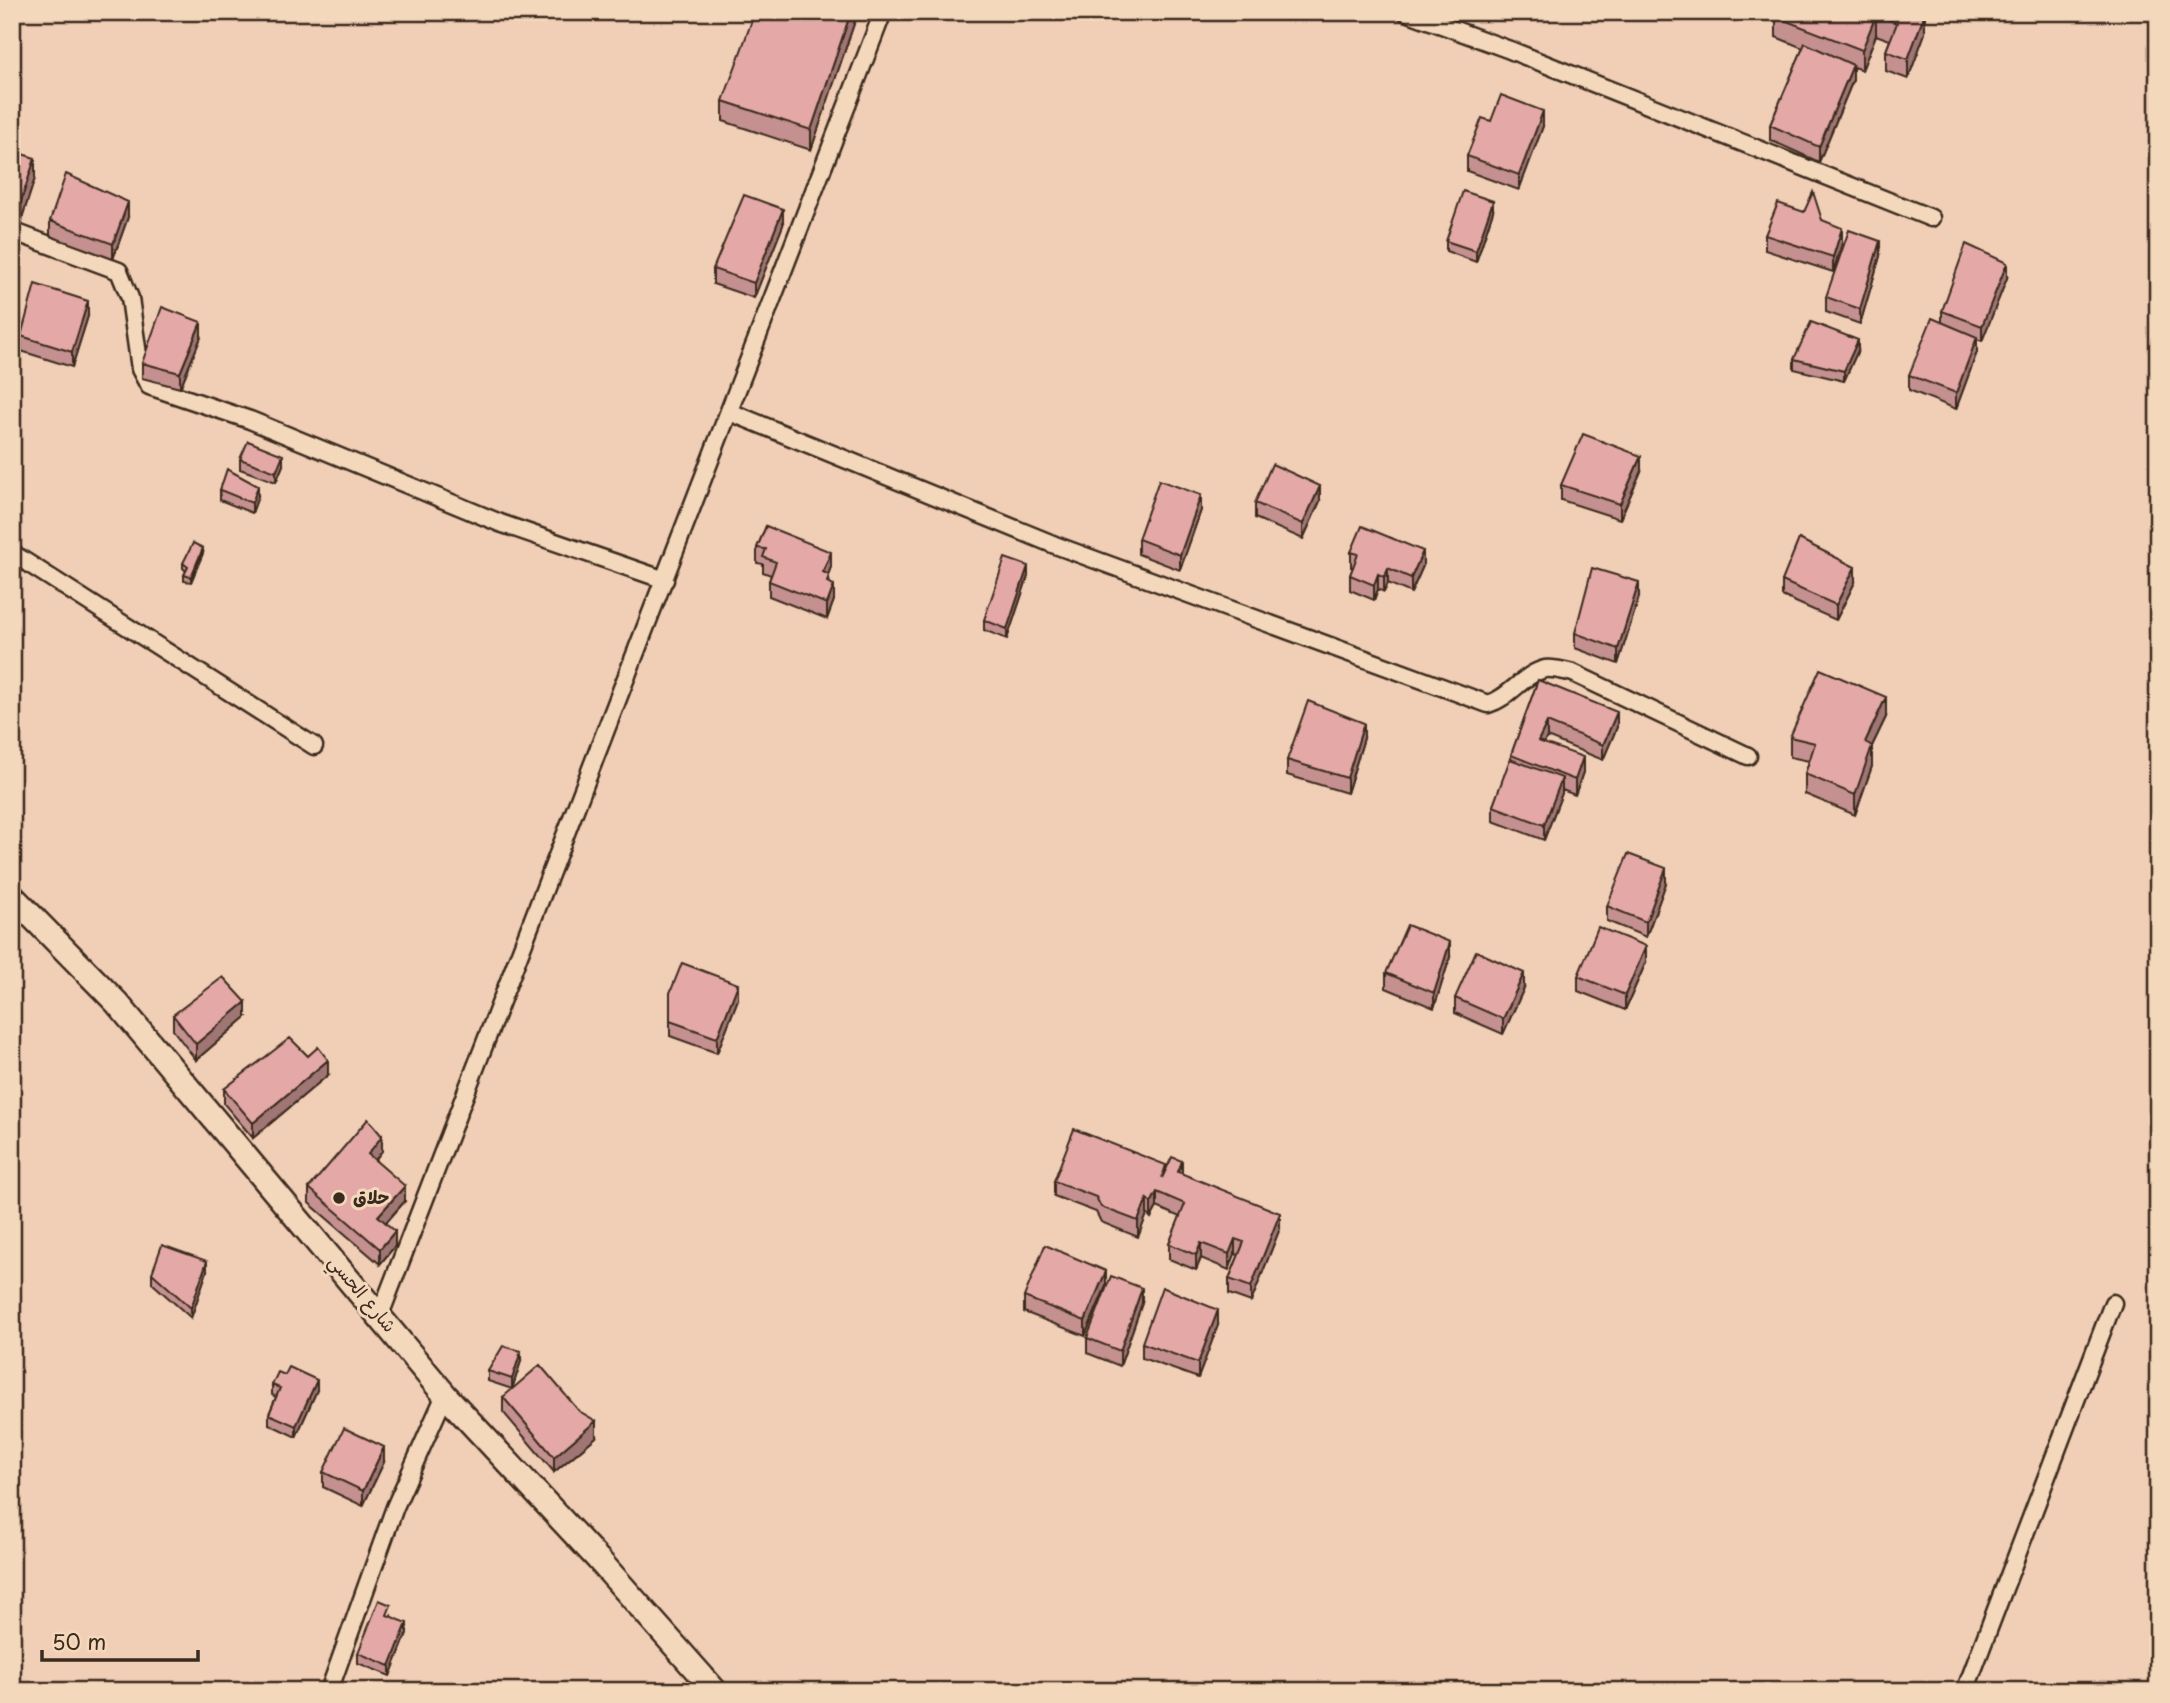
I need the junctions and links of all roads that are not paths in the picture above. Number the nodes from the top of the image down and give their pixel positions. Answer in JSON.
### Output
{"nodes":[{"id":1,"x":883,"y":12,"type":"edge"},
{"id":2,"x":1406,"y":12,"type":"edge"},
{"id":3,"x":1931,"y":218,"type":"dead end"},
{"id":4,"x":12,"y":231,"type":"edge"},
{"id":5,"x":730,"y":412,"type":"junction"},
{"id":6,"x":12,"y":553,"type":"edge"},
{"id":7,"x":665,"y":580,"type":"junction"},
{"id":8,"x":314,"y":746,"type":"dead end"},
{"id":9,"x":1748,"y":757,"type":"dead end"},
{"id":10,"x":12,"y":896,"type":"edge"},
{"id":11,"x":2113,"y":1303,"type":"dead end"},
{"id":12,"x":380,"y":1315,"type":"junction"},
{"id":13,"x":445,"y":1395,"type":"junction"},
{"id":14,"x":329,"y":1691,"type":"edge"},
{"id":15,"x":715,"y":1691,"type":"edge"},
{"id":16,"x":1965,"y":1691,"type":"edge"}],
"edges":[{"from":1,"to":5,"type":"street"},
{"from":2,"to":3,"type":"street"},
{"from":4,"to":7,"type":"street"},
{"from":5,"to":7,"type":"street"},
{"from":5,"to":9,"type":"street"},
{"from":6,"to":8,"type":"street"},
{"from":7,"to":12,"type":"street"},
{"from":10,"to":12,"type":"street","name":"شارع الحسي"},
{"from":11,"to":16,"type":"street"},
{"from":12,"to":13,"type":"street","name":"شارع الحسي"},
{"from":13,"to":14,"type":"street"},
{"from":13,"to":15,"type":"street","name":"شارع الحسي"}]}
